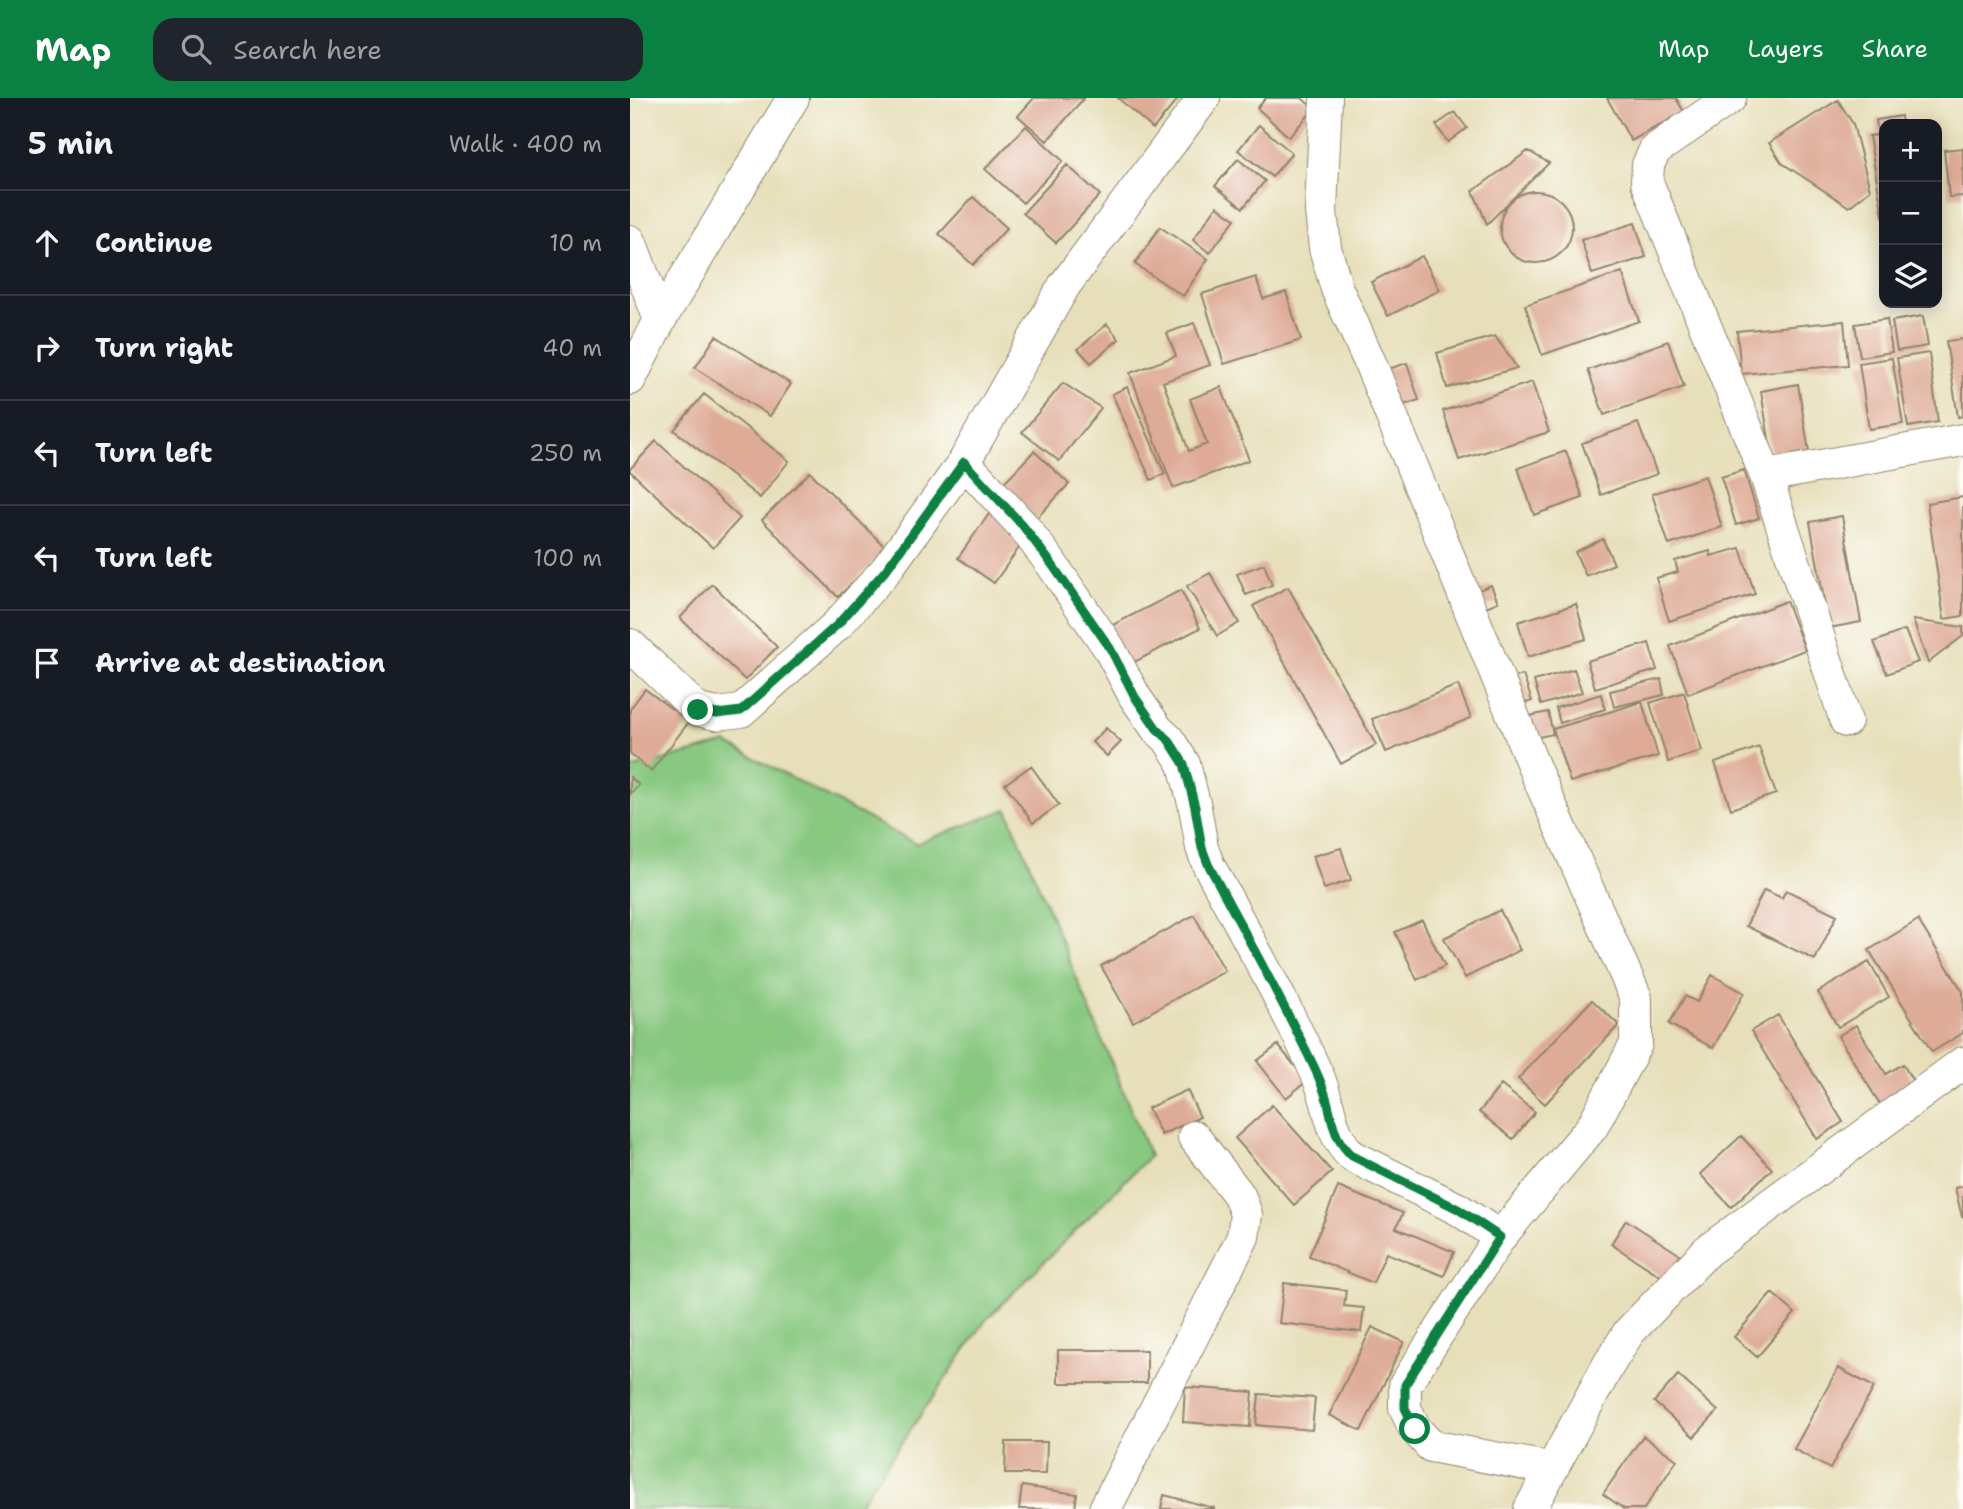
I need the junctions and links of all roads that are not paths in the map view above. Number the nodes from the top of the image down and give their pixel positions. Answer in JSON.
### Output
{"nodes":[{"id":1,"x":793,"y":98,"type":"edge"},
{"id":2,"x":1204,"y":98,"type":"edge"},
{"id":3,"x":1326,"y":98,"type":"edge"},
{"id":4,"x":1730,"y":98,"type":"edge"},
{"id":5,"x":630,"y":241,"type":"edge"},
{"id":6,"x":660,"y":320,"type":"junction"},
{"id":7,"x":630,"y":379,"type":"edge"},
{"id":8,"x":1963,"y":440,"type":"edge"},
{"id":9,"x":964,"y":462,"type":"junction"},
{"id":10,"x":1766,"y":476,"type":"junction"},
{"id":11,"x":630,"y":645,"type":"edge"},
{"id":12,"x":1846,"y":721,"type":"dead end"},
{"id":13,"x":1963,"y":1063,"type":"edge"},
{"id":14,"x":1194,"y":1137,"type":"dead end"},
{"id":15,"x":1500,"y":1237,"type":"junction"},
{"id":16,"x":1552,"y":1469,"type":"junction"},
{"id":17,"x":1105,"y":1509,"type":"edge"},
{"id":18,"x":1530,"y":1509,"type":"edge"}],
"edges":[{"from":1,"to":6,"type":"street"},
{"from":2,"to":9,"type":"street"},
{"from":3,"to":15,"type":"street"},
{"from":4,"to":10,"type":"street"},
{"from":5,"to":6,"type":"street"},
{"from":6,"to":7,"type":"street"},
{"from":8,"to":10,"type":"street"},
{"from":9,"to":11,"type":"street"},
{"from":9,"to":15,"type":"street"},
{"from":10,"to":12,"type":"street"},
{"from":13,"to":16,"type":"street"},
{"from":14,"to":17,"type":"street"},
{"from":15,"to":16,"type":"street"},
{"from":16,"to":18,"type":"street"}]}
